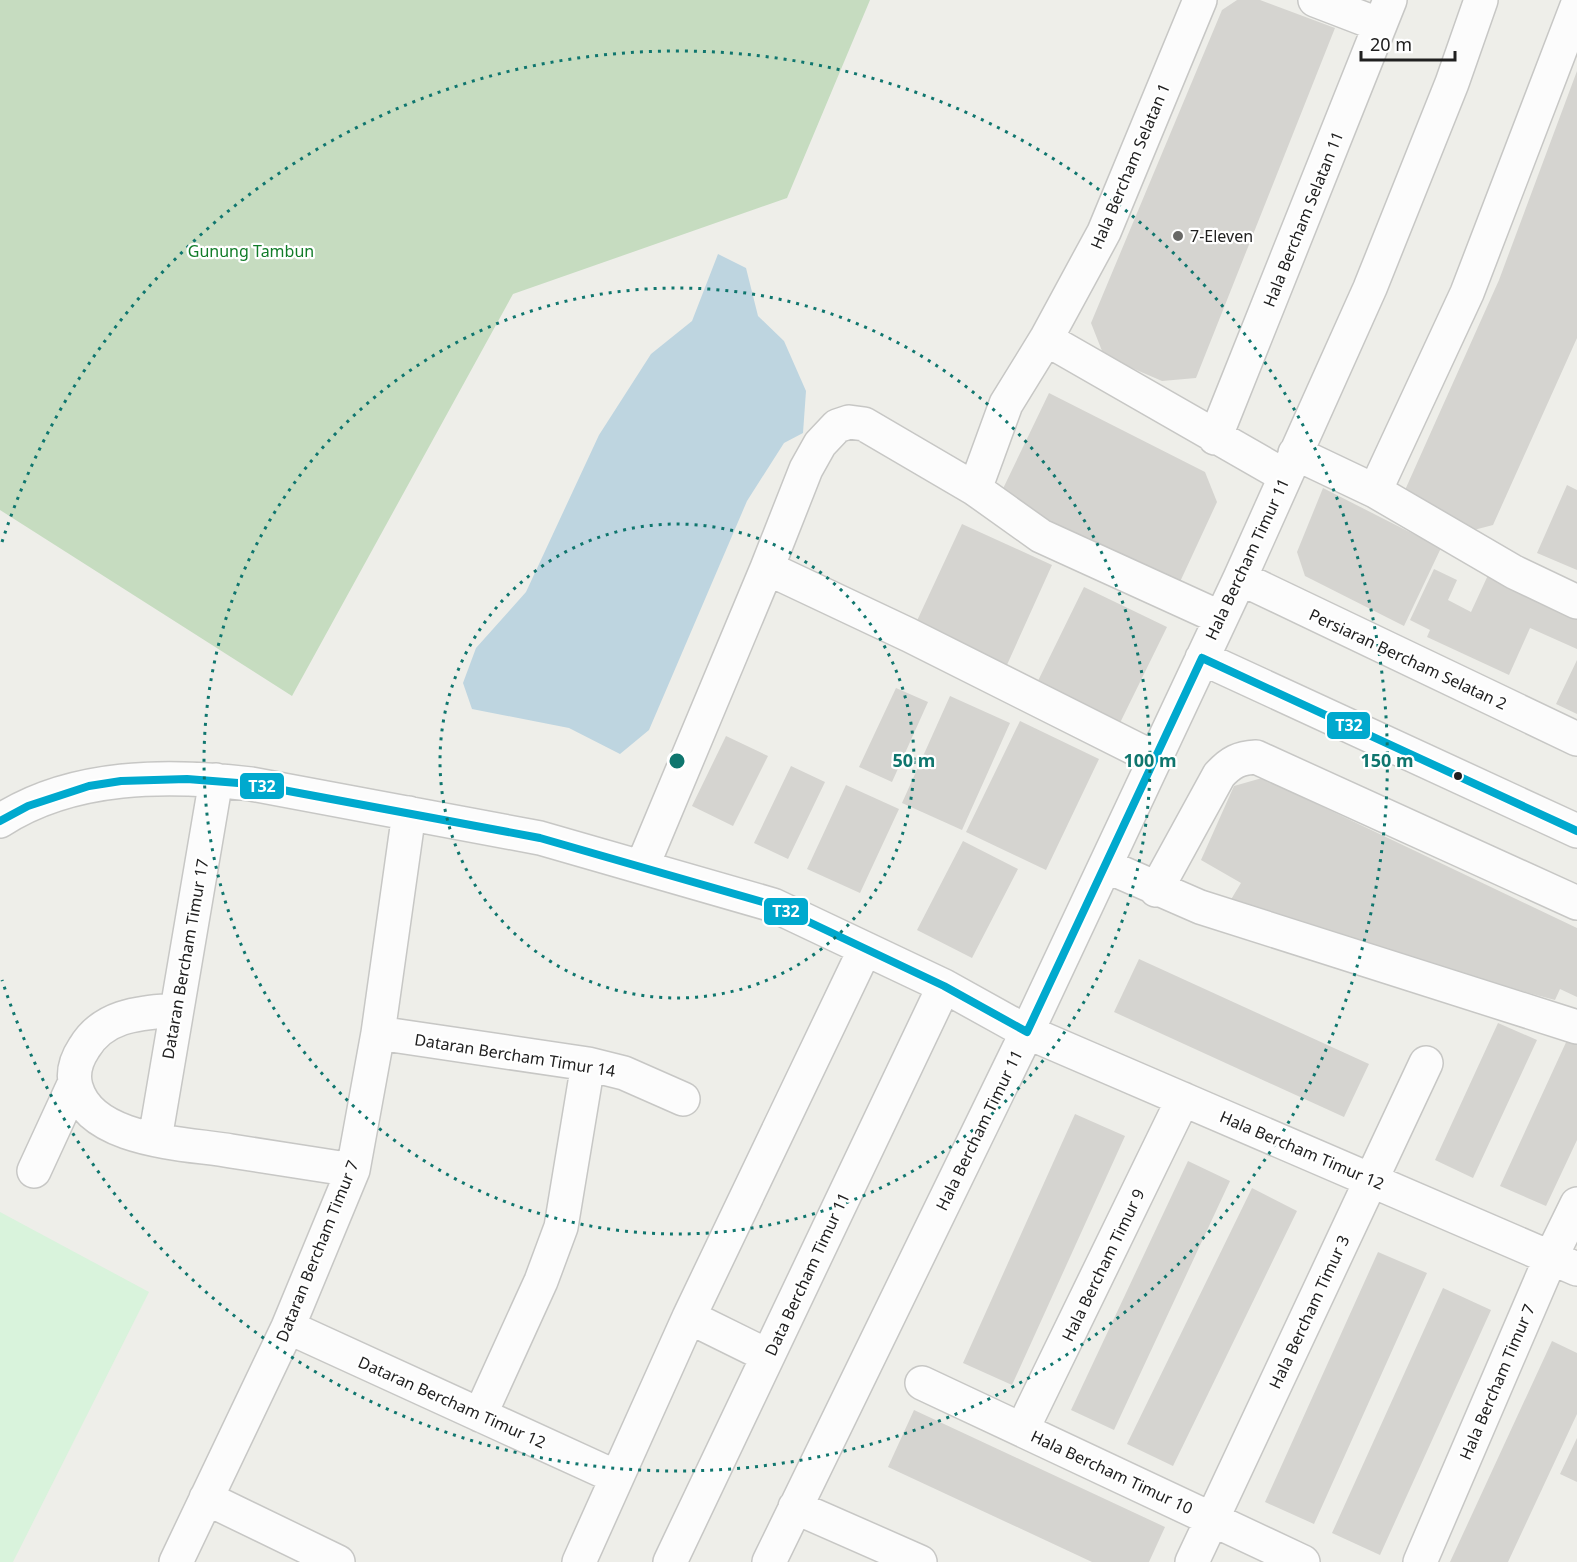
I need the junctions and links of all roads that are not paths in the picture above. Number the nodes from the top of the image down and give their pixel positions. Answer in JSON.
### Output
{"nodes":[{"id":1,"x":1200,"y":0,"type":"edge"},
{"id":2,"x":1315,"y":0,"type":"edge"},
{"id":3,"x":1481,"y":0,"type":"edge"},
{"id":4,"x":1577,"y":6,"type":"edge"},
{"id":5,"x":1385,"y":12,"type":"edge"},
{"id":6,"x":1046,"y":339,"type":"junction"},
{"id":7,"x":1215,"y":438,"type":"junction"},
{"id":8,"x":1290,"y":465,"type":"junction"},
{"id":9,"x":975,"y":489,"type":"junction"},
{"id":10,"x":1375,"y":491,"type":"junction"},
{"id":11,"x":767,"y":568,"type":"junction"},
{"id":12,"x":1240,"y":578,"type":"junction"},
{"id":13,"x":1577,"y":602,"type":"edge"},
{"id":14,"x":1221,"y":618,"type":"junction"},
{"id":15,"x":1202,"y":658,"type":"junction"},
{"id":16,"x":1577,"y":739,"type":"edge"},
{"id":17,"x":1154,"y":758,"type":"junction"},
{"id":18,"x":216,"y":780,"type":"junction"},
{"id":19,"x":409,"y":813,"type":"junction"},
{"id":20,"x":0,"y":821,"type":"edge"},
{"id":21,"x":1577,"y":831,"type":"edge"},
{"id":22,"x":1106,"y":866,"type":"junction"},
{"id":23,"x":642,"y":867,"type":"junction"},
{"id":24,"x":1156,"y":890,"type":"junction"},
{"id":25,"x":1577,"y":903,"type":"edge"},
{"id":26,"x":865,"y":949,"type":"junction"},
{"id":27,"x":944,"y":986,"type":"junction"},
{"id":28,"x":176,"y":1010,"type":"junction"},
{"id":29,"x":1577,"y":1027,"type":"edge"},
{"id":30,"x":1027,"y":1032,"type":"junction"},
{"id":31,"x":378,"y":1033,"type":"junction"},
{"id":32,"x":1426,"y":1063,"type":"dead end"},
{"id":33,"x":588,"y":1064,"type":"junction"},
{"id":34,"x":75,"y":1082,"type":"junction"},
{"id":35,"x":683,"y":1099,"type":"dead end"},
{"id":36,"x":1183,"y":1099,"type":"junction"},
{"id":37,"x":155,"y":1139,"type":"junction"},
{"id":38,"x":353,"y":1170,"type":"junction"},
{"id":39,"x":34,"y":1171,"type":"dead end"},
{"id":40,"x":1370,"y":1180,"type":"junction"},
{"id":41,"x":1577,"y":1204,"type":"edge"},
{"id":42,"x":1564,"y":1263,"type":"edge"},
{"id":43,"x":689,"y":1317,"type":"junction"},
{"id":44,"x":288,"y":1328,"type":"junction"},
{"id":45,"x":768,"y":1356,"type":"junction"},
{"id":46,"x":921,"y":1383,"type":"dead end"},
{"id":47,"x":480,"y":1415,"type":"junction"},
{"id":48,"x":1022,"y":1430,"type":"junction"},
{"id":49,"x":616,"y":1477,"type":"junction"},
{"id":50,"x":206,"y":1498,"type":"junction"},
{"id":51,"x":795,"y":1507,"type":"junction"},
{"id":52,"x":1212,"y":1520,"type":"junction"},
{"id":53,"x":176,"y":1562,"type":"edge"},
{"id":54,"x":338,"y":1562,"type":"edge"},
{"id":55,"x":579,"y":1562,"type":"edge"},
{"id":56,"x":670,"y":1562,"type":"edge"},
{"id":57,"x":770,"y":1562,"type":"edge"},
{"id":58,"x":920,"y":1562,"type":"edge"},
{"id":59,"x":1192,"y":1562,"type":"edge"},
{"id":60,"x":1303,"y":1562,"type":"edge"},
{"id":61,"x":1420,"y":1562,"type":"edge"}],
"edges":[{"from":1,"to":6,"type":"street","name":"Hala Bercham Selatan 1"},
{"from":2,"to":5,"type":"street"},
{"from":3,"to":8,"type":"street","name":"Hala Bercham Timur 11"},
{"from":4,"to":10,"type":"street"},
{"from":5,"to":7,"type":"street","name":"Hala Bercham Selatan 11"},
{"from":6,"to":7,"type":"street"},
{"from":6,"to":9,"type":"street","name":"Hala Bercham Selatan 1"},
{"from":7,"to":8,"type":"street"},
{"from":8,"to":10,"type":"street"},
{"from":8,"to":12,"type":"street","name":"Hala Bercham Timur 11"},
{"from":9,"to":11,"type":"street"},
{"from":9,"to":14,"type":"street"},
{"from":10,"to":13,"type":"street"},
{"from":11,"to":17,"type":"street"},
{"from":11,"to":23,"type":"street"},
{"from":12,"to":14,"type":"street","name":"Hala Bercham Timur 11"},
{"from":12,"to":16,"type":"street","name":"Persiaran Bercham Selatan 2"},
{"from":14,"to":15,"type":"street","name":"Hala Bercham Timur 11"},
{"from":15,"to":17,"type":"street","name":"Hala Bercham Timur 11"},
{"from":15,"to":21,"type":"street"},
{"from":17,"to":22,"type":"street","name":"Hala Bercham Timur 11"},
{"from":18,"to":19,"type":"street","name":"Hala Bercham Timur 12"},
{"from":18,"to":20,"type":"street","name":"Hala Bercham Timur 12"},
{"from":18,"to":28,"type":"street","name":"Dataran Bercham Timur 17"},
{"from":19,"to":23,"type":"street","name":"Hala Bercham Timur 12"},
{"from":19,"to":31,"type":"street","name":"Dataran Bercham Timur 7"},
{"from":22,"to":24,"type":"street"},
{"from":22,"to":30,"type":"street","name":"Hala Bercham Timur 11"},
{"from":23,"to":26,"type":"street","name":"Hala Bercham Timur 12"},
{"from":24,"to":25,"type":"street"},
{"from":24,"to":29,"type":"street"},
{"from":26,"to":27,"type":"street","name":"Hala Bercham Timur 12"},
{"from":26,"to":43,"type":"street"},
{"from":27,"to":30,"type":"street","name":"Hala Bercham Timur 12"},
{"from":27,"to":45,"type":"street","name":"Data Bercham Timur 11"},
{"from":28,"to":34,"type":"street"},
{"from":28,"to":37,"type":"street","name":"Dataran Bercham Timur 17"},
{"from":30,"to":36,"type":"street","name":"Hala Bercham Timur 12"},
{"from":30,"to":51,"type":"street","name":"Hala Bercham Timur 11"},
{"from":31,"to":33,"type":"street","name":"Dataran Bercham Timur 14"},
{"from":31,"to":38,"type":"street","name":"Dataran Bercham Timur 7"},
{"from":32,"to":40,"type":"street","name":"Hala Bercham Timur 3"},
{"from":33,"to":35,"type":"street","name":"Dataran Bercham Timur 14"},
{"from":33,"to":47,"type":"street"},
{"from":34,"to":37,"type":"street"},
{"from":34,"to":39,"type":"street"},
{"from":36,"to":40,"type":"street","name":"Hala Bercham Timur 12"},
{"from":36,"to":48,"type":"street","name":"Hala Bercham Timur 9"},
{"from":37,"to":38,"type":"street"},
{"from":38,"to":44,"type":"street","name":"Dataran Bercham Timur 7"},
{"from":40,"to":42,"type":"street","name":"Hala Bercham Timur 12"},
{"from":40,"to":52,"type":"street","name":"Hala Bercham Timur 3"},
{"from":41,"to":42,"type":"street","name":"Hala Bercham Timur 7"},
{"from":42,"to":61,"type":"street","name":"Hala Bercham Timur 7"},
{"from":43,"to":45,"type":"street"},
{"from":43,"to":49,"type":"street"},
{"from":44,"to":47,"type":"street","name":"Dataran Bercham Timur 12"},
{"from":44,"to":50,"type":"street","name":"Dataran Bercham Timur 7"},
{"from":45,"to":56,"type":"street","name":"Data Bercham Timur 11"},
{"from":46,"to":48,"type":"street","name":"Hala Bercham Timur 10"},
{"from":47,"to":49,"type":"street","name":"Dataran Bercham Timur 12"},
{"from":48,"to":52,"type":"street","name":"Hala Bercham Timur 10"},
{"from":49,"to":55,"type":"street"},
{"from":50,"to":53,"type":"street","name":"Dataran Bercham Timur 7"},
{"from":50,"to":54,"type":"street"},
{"from":51,"to":57,"type":"street","name":"Hala Bercham Timur 11"},
{"from":51,"to":58,"type":"street"},
{"from":52,"to":59,"type":"street","name":"Hala Bercham Timur 3"},
{"from":52,"to":60,"type":"street","name":"Hala Bercham Timur 10"}]}
